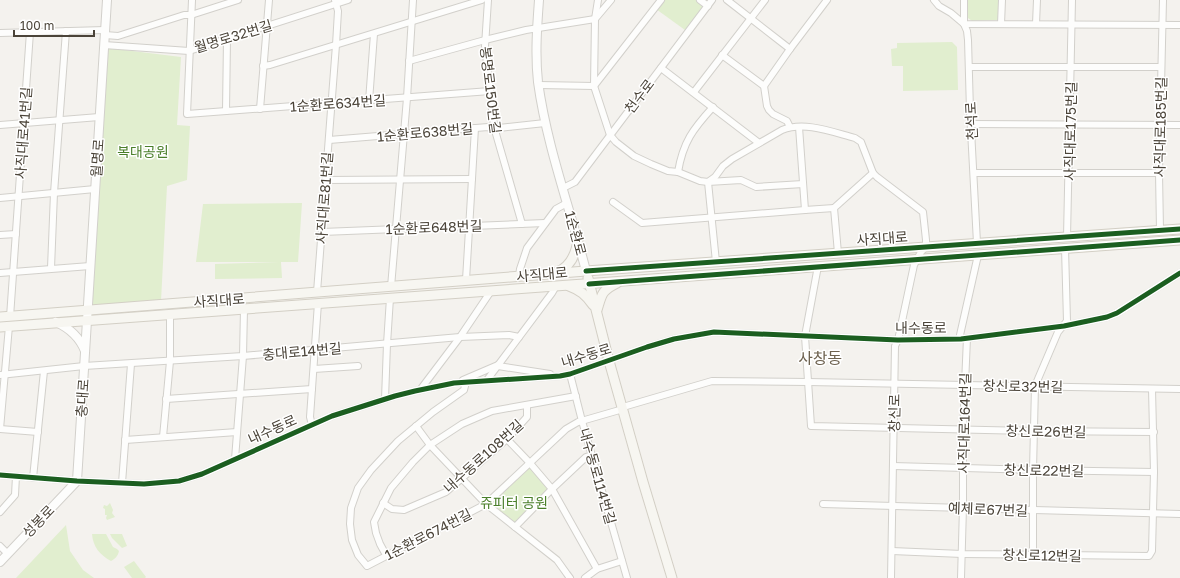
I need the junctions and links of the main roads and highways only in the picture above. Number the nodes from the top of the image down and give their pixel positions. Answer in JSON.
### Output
{"nodes":[{"id":1,"x":1180,"y":229,"type":"edge"},
{"id":2,"x":578,"y":240,"type":"road end"},
{"id":3,"x":1180,"y":240,"type":"edge"},
{"id":4,"x":921,"y":253,"type":"junction"},
{"id":5,"x":586,"y":271,"type":"junction"},
{"id":6,"x":550,"y":274,"type":"junction"},
{"id":7,"x":620,"y":281,"type":"junction"},
{"id":8,"x":589,"y":284,"type":"junction"},
{"id":9,"x":568,"y":285,"type":"junction"},
{"id":10,"x":597,"y":310,"type":"junction"},
{"id":11,"x":87,"y":315,"type":"junction"},
{"id":12,"x":0,"y":317,"type":"edge"},
{"id":13,"x":6,"y":323,"type":"edge"},
{"id":14,"x":672,"y":578,"type":"edge"}],
"edges":[{"from":1,"to":4,"type":"main road","name":"사직대로"},
{"from":2,"to":6,"type":"main road"},
{"from":3,"to":4,"type":"main road","name":"사직대로"},
{"from":4,"to":5,"type":"main road","name":"사직대로"},
{"from":4,"to":7,"type":"main road","name":"사직대로"},
{"from":5,"to":6,"type":"main road","name":"사직대로"},
{"from":5,"to":8,"type":"main road","name":"1순환로"},
{"from":6,"to":11,"type":"main road","name":"사직대로"},
{"from":7,"to":8,"type":"main road","name":"사직대로"},
{"from":7,"to":10,"type":"main road"},
{"from":8,"to":9,"type":"main road","name":"사직대로"},
{"from":8,"to":10,"type":"main road","name":"1순환로"},
{"from":9,"to":10,"type":"main road"},
{"from":9,"to":11,"type":"main road","name":"사직대로"},
{"from":10,"to":14,"type":"main road","name":"1순환로"},
{"from":11,"to":13,"type":"main road","name":"사직대로"},
{"from":11,"to":13,"type":"main road","name":"사직대로"},
{"from":12,"to":13,"type":"main road","name":"사직대로"}]}
